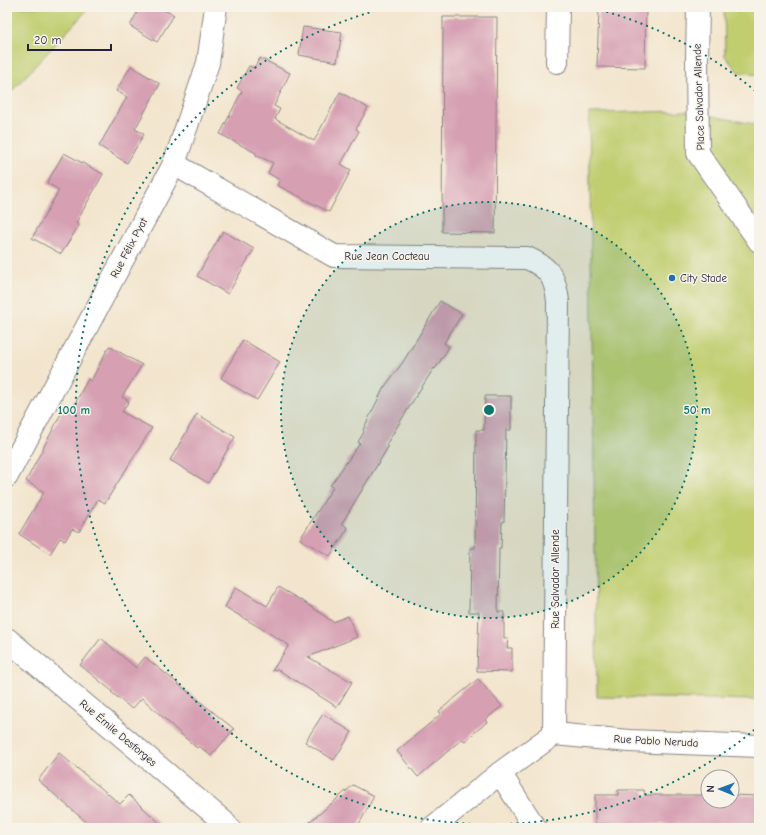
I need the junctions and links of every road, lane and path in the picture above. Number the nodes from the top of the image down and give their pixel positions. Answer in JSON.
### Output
{"nodes":[{"id":1,"x":216,"y":7,"type":"edge"},
{"id":2,"x":558,"y":7,"type":"edge"},
{"id":3,"x":698,"y":7,"type":"edge"},
{"id":4,"x":557,"y":62,"type":"dead end"},
{"id":5,"x":174,"y":164,"type":"junction"},
{"id":6,"x":759,"y":241,"type":"edge"},
{"id":7,"x":548,"y":272,"type":"joint"},
{"id":8,"x":7,"y":476,"type":"edge"},
{"id":9,"x":7,"y":639,"type":"edge"},
{"id":10,"x":554,"y":734,"type":"junction"},
{"id":11,"x":759,"y":746,"type":"edge"},
{"id":12,"x":500,"y":773,"type":"junction"},
{"id":13,"x":228,"y":828,"type":"edge"},
{"id":14,"x":432,"y":828,"type":"edge"},
{"id":15,"x":535,"y":828,"type":"edge"}],
"edges":[{"from":1,"to":5,"type":"street","name":"Rue Félix Pyat"},
{"from":2,"to":4,"type":"street"},
{"from":3,"to":6,"type":"street","name":"Place Salvador Allende"},
{"from":5,"to":7,"type":"street","name":"Rue Jean Cocteau"},
{"from":5,"to":8,"type":"street","name":"Rue Félix Pyat"},
{"from":7,"to":10,"type":"street","name":"Rue Salvador Allende"},
{"from":9,"to":13,"type":"street","name":"Rue Émile Desforges"},
{"from":10,"to":11,"type":"street","name":"Rue Pablo Neruda"},
{"from":10,"to":12,"type":"street"},
{"from":12,"to":14,"type":"street"},
{"from":12,"to":15,"type":"street"}]}
